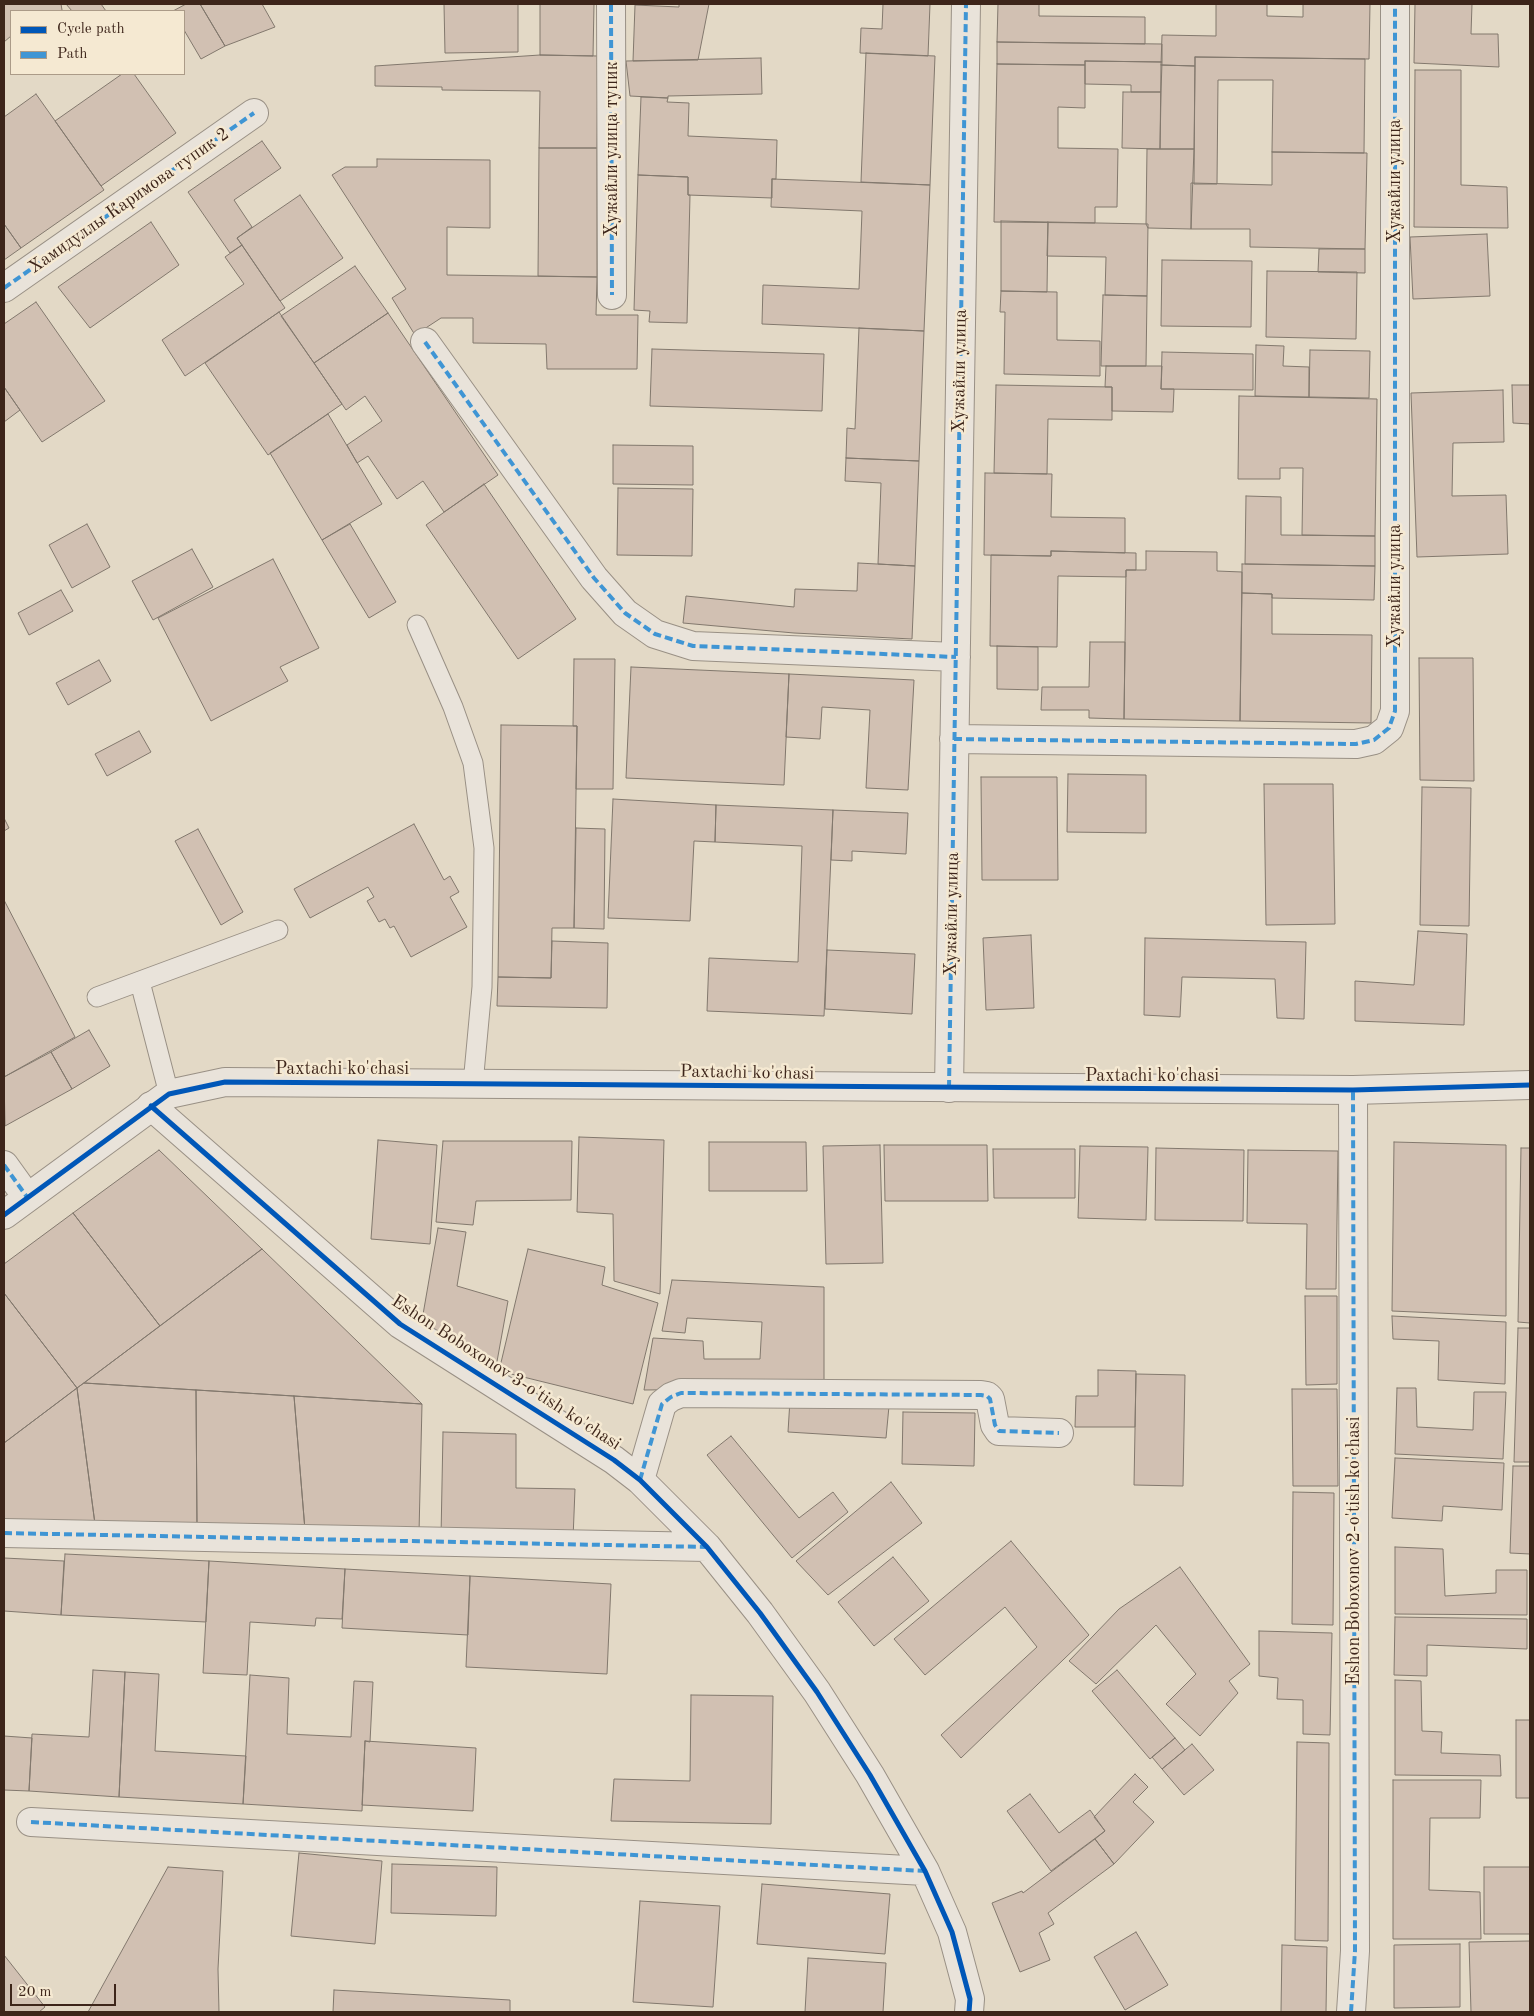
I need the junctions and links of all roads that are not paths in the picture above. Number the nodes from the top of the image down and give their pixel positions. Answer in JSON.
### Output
{"nodes":[{"id":1,"x":611,"y":4,"type":"edge"},
{"id":2,"x":966,"y":4,"type":"edge"},
{"id":3,"x":1395,"y":4,"type":"edge"},
{"id":4,"x":254,"y":113,"type":"dead end"},
{"id":5,"x":4,"y":288,"type":"edge"},
{"id":6,"x":612,"y":295,"type":"dead end"},
{"id":7,"x":425,"y":342,"type":"dead end"},
{"id":8,"x":417,"y":624,"type":"dead end"},
{"id":9,"x":956,"y":657,"type":"junction"},
{"id":10,"x":954,"y":739,"type":"junction"},
{"id":11,"x":278,"y":930,"type":"dead end"},
{"id":12,"x":140,"y":982,"type":"junction"},
{"id":13,"x":97,"y":998,"type":"dead end"},
{"id":14,"x":473,"y":1084,"type":"junction"},
{"id":15,"x":1530,"y":1085,"type":"edge"},
{"id":16,"x":949,"y":1088,"type":"junction"},
{"id":17,"x":1353,"y":1090,"type":"junction"},
{"id":18,"x":160,"y":1100,"type":"junction"},
{"id":19,"x":4,"y":1166,"type":"edge"},
{"id":20,"x":26,"y":1197,"type":"junction"},
{"id":21,"x":4,"y":1215,"type":"edge"},
{"id":22,"x":1059,"y":1432,"type":"dead end"},
{"id":23,"x":640,"y":1480,"type":"junction"},
{"id":24,"x":4,"y":1533,"type":"edge"},
{"id":25,"x":707,"y":1547,"type":"junction"},
{"id":26,"x":31,"y":1822,"type":"dead end"},
{"id":27,"x":925,"y":1871,"type":"junction"},
{"id":28,"x":969,"y":2012,"type":"edge"},
{"id":29,"x":1351,"y":2012,"type":"edge"}],
"edges":[{"from":1,"to":6,"type":"street","name":"Хужайли улица тупик"},
{"from":2,"to":9,"type":"street","name":"Хужайли улица"},
{"from":3,"to":10,"type":"street","name":"Хужайли улица"},
{"from":4,"to":5,"type":"street","name":"Хамидуллы Каримова тупик 2"},
{"from":7,"to":9,"type":"street"},
{"from":8,"to":14,"type":"lane"},
{"from":9,"to":10,"type":"street","name":"Хужайли улица"},
{"from":10,"to":16,"type":"street","name":"Хужайли улица"},
{"from":11,"to":12,"type":"lane"},
{"from":12,"to":13,"type":"lane"},
{"from":12,"to":18,"type":"lane"},
{"from":14,"to":16,"type":"street","name":"Paxtachi ko'chasi"},
{"from":14,"to":18,"type":"street","name":"Paxtachi ko'chasi"},
{"from":15,"to":17,"type":"street","name":"Paxtachi ko'chasi"},
{"from":16,"to":17,"type":"street","name":"Paxtachi ko'chasi"},
{"from":17,"to":29,"type":"street","name":"Eshon Boboxonov 2-o'tish ko'chasi"},
{"from":18,"to":20,"type":"street","name":"Paxtachi ko'chasi"},
{"from":18,"to":23,"type":"street","name":"Eshon Boboxonov 3-o'tish ko'chasi"},
{"from":19,"to":20,"type":"street"},
{"from":20,"to":21,"type":"street","name":"Paxtachi ko'chasi"},
{"from":22,"to":23,"type":"street"},
{"from":23,"to":25,"type":"street","name":"Eshon Boboxonov 3-o'tish ko'chasi"},
{"from":24,"to":25,"type":"street"},
{"from":25,"to":27,"type":"street","name":"Eshon Boboxonov 3-o'tish ko'chasi"},
{"from":26,"to":27,"type":"street"},
{"from":27,"to":28,"type":"street","name":"Eshon Boboxonov 3-o'tish ko'chasi"}]}
